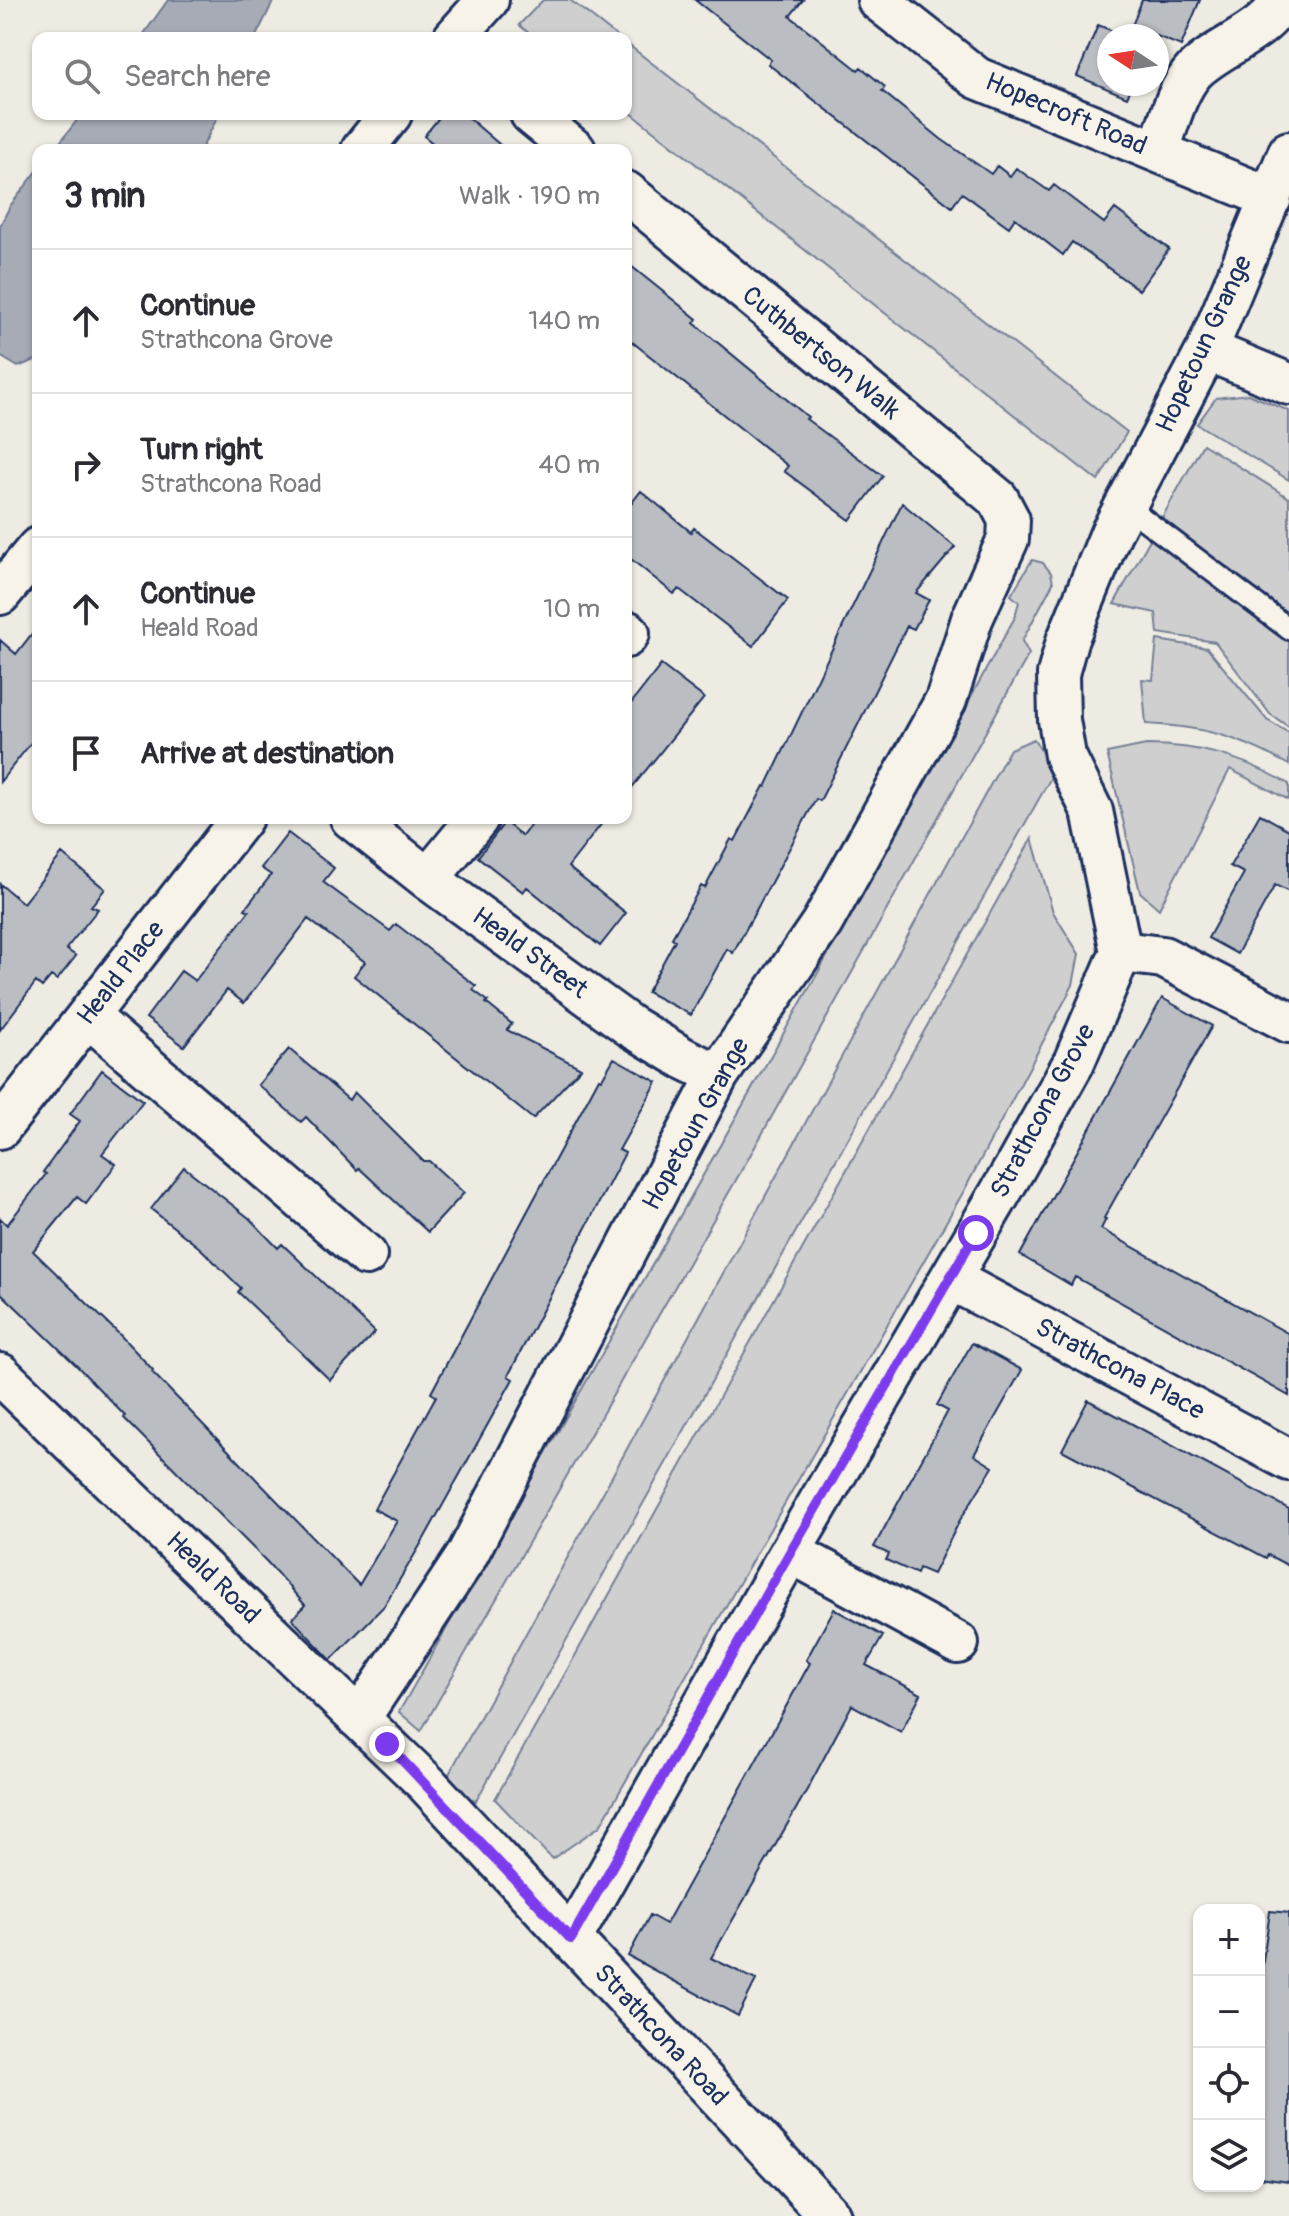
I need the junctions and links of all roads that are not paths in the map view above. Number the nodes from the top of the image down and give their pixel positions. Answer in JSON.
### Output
{"nodes":[{"id":1,"x":488,"y":0,"type":"edge"},
{"id":2,"x":1281,"y":0,"type":"edge"},
{"id":3,"x":885,"y":2,"type":"edge"},
{"id":4,"x":459,"y":32,"type":"edge"},
{"id":5,"x":386,"y":120,"type":"edge"},
{"id":6,"x":538,"y":120,"type":"edge"},
{"id":7,"x":367,"y":144,"type":"edge"},
{"id":8,"x":568,"y":144,"type":"edge"},
{"id":9,"x":1158,"y":152,"type":"junction"},
{"id":10,"x":1289,"y":152,"type":"edge"},
{"id":11,"x":632,"y":197,"type":"edge"},
{"id":12,"x":1271,"y":198,"type":"junction"},
{"id":13,"x":1207,"y":350,"type":"junction"},
{"id":14,"x":1289,"y":384,"type":"edge"},
{"id":15,"x":1118,"y":519,"type":"junction"},
{"id":16,"x":1009,"y":520,"type":"joint"},
{"id":17,"x":1289,"y":629,"type":"edge"},
{"id":18,"x":237,"y":824,"type":"edge"},
{"id":19,"x":359,"y":824,"type":"edge"},
{"id":20,"x":473,"y":824,"type":"edge"},
{"id":21,"x":428,"y":879,"type":"junction"},
{"id":22,"x":1121,"y":952,"type":"junction"},
{"id":23,"x":88,"y":1016,"type":"junction"},
{"id":24,"x":1289,"y":1022,"type":"edge"},
{"id":25,"x":718,"y":1075,"type":"junction"},
{"id":26,"x":0,"y":1128,"type":"edge"},
{"id":27,"x":366,"y":1255,"type":"dead end"},
{"id":28,"x":951,"y":1279,"type":"junction"},
{"id":29,"x":0,"y":1374,"type":"edge"},
{"id":30,"x":1289,"y":1460,"type":"edge"},
{"id":31,"x":790,"y":1552,"type":"junction"},
{"id":32,"x":958,"y":1643,"type":"dead end"},
{"id":33,"x":359,"y":1719,"type":"junction"},
{"id":34,"x":426,"y":1783,"type":"joint"},
{"id":35,"x":571,"y":1939,"type":"junction"},
{"id":36,"x":830,"y":2216,"type":"edge"}],
"edges":[{"from":1,"to":4,"type":"street"},
{"from":2,"to":9,"type":"street"},
{"from":3,"to":9,"type":"street","name":"Hopecroft Road"},
{"from":5,"to":7,"type":"street"},
{"from":6,"to":8,"type":"street"},
{"from":9,"to":12,"type":"street","name":"Hopecroft Road"},
{"from":10,"to":12,"type":"street","name":"Hopetoun Grange"},
{"from":11,"to":16,"type":"street","name":"Cuthbertson Walk"},
{"from":12,"to":13,"type":"street","name":"Hopetoun Grange"},
{"from":13,"to":14,"type":"street"},
{"from":13,"to":15,"type":"street","name":"Hopetoun Grange"},
{"from":15,"to":17,"type":"lane"},
{"from":15,"to":22,"type":"street"},
{"from":16,"to":25,"type":"street","name":"Hopetoun Grange"},
{"from":18,"to":23,"type":"street","name":"Heald Place"},
{"from":19,"to":21,"type":"street","name":"Heald Street"},
{"from":20,"to":21,"type":"street"},
{"from":21,"to":25,"type":"street","name":"Heald Street"},
{"from":22,"to":24,"type":"street"},
{"from":22,"to":28,"type":"street","name":"Strathcona Grove"},
{"from":23,"to":26,"type":"street","name":"Heald Place"},
{"from":23,"to":27,"type":"street"},
{"from":25,"to":33,"type":"street","name":"Hopetoun Grange"},
{"from":28,"to":30,"type":"street","name":"Strathcona Place"},
{"from":28,"to":31,"type":"street","name":"Strathcona Grove"},
{"from":29,"to":33,"type":"street","name":"Heald Road"},
{"from":31,"to":32,"type":"street"},
{"from":31,"to":35,"type":"street","name":"Strathcona Grove"},
{"from":33,"to":34,"type":"street","name":"Heald Road"},
{"from":34,"to":35,"type":"street","name":"Strathcona Road"},
{"from":35,"to":36,"type":"street","name":"Strathcona Road"}]}
